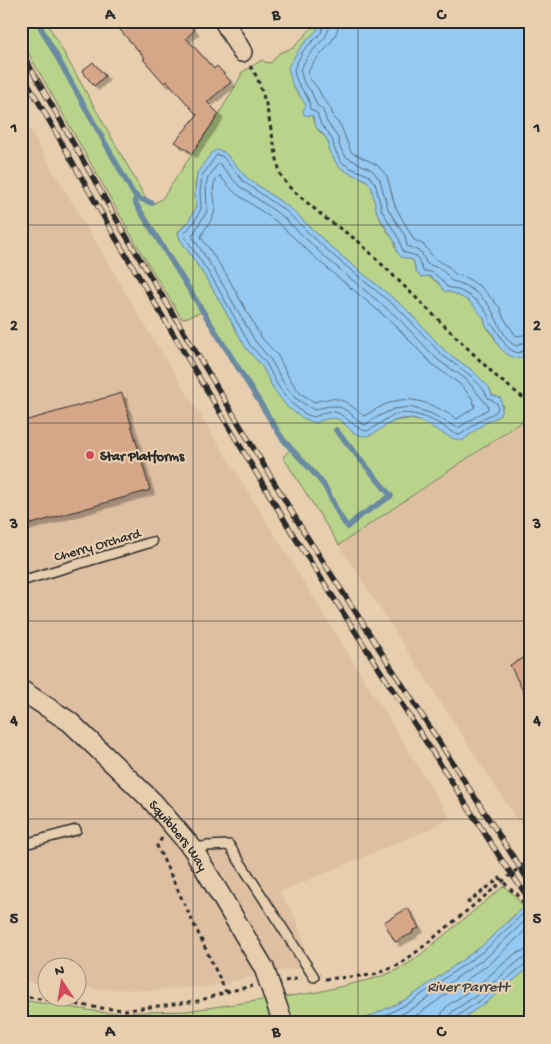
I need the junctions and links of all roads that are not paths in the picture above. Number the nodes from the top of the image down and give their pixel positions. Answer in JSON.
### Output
{"nodes":[{"id":1,"x":224,"y":21,"type":"edge"},
{"id":2,"x":242,"y":52,"type":"road end"},
{"id":3,"x":152,"y":542,"type":"dead end"},
{"id":4,"x":21,"y":581,"type":"edge"},
{"id":5,"x":21,"y":690,"type":"edge"},
{"id":6,"x":76,"y":830,"type":"dead end"},
{"id":7,"x":21,"y":845,"type":"edge"},
{"id":8,"x":193,"y":849,"type":"junction"},
{"id":9,"x":314,"y":976,"type":"road end"},
{"id":10,"x":283,"y":1023,"type":"edge"}],
"edges":[{"from":1,"to":2,"type":"street"},
{"from":3,"to":4,"type":"lane","name":"Cherry Orchard"},
{"from":5,"to":8,"type":"street","name":"Squibbers Way"},
{"from":6,"to":7,"type":"lane"},
{"from":8,"to":9,"type":"lane"},
{"from":8,"to":10,"type":"street","name":"Squibbers Way","bridge":true}]}
